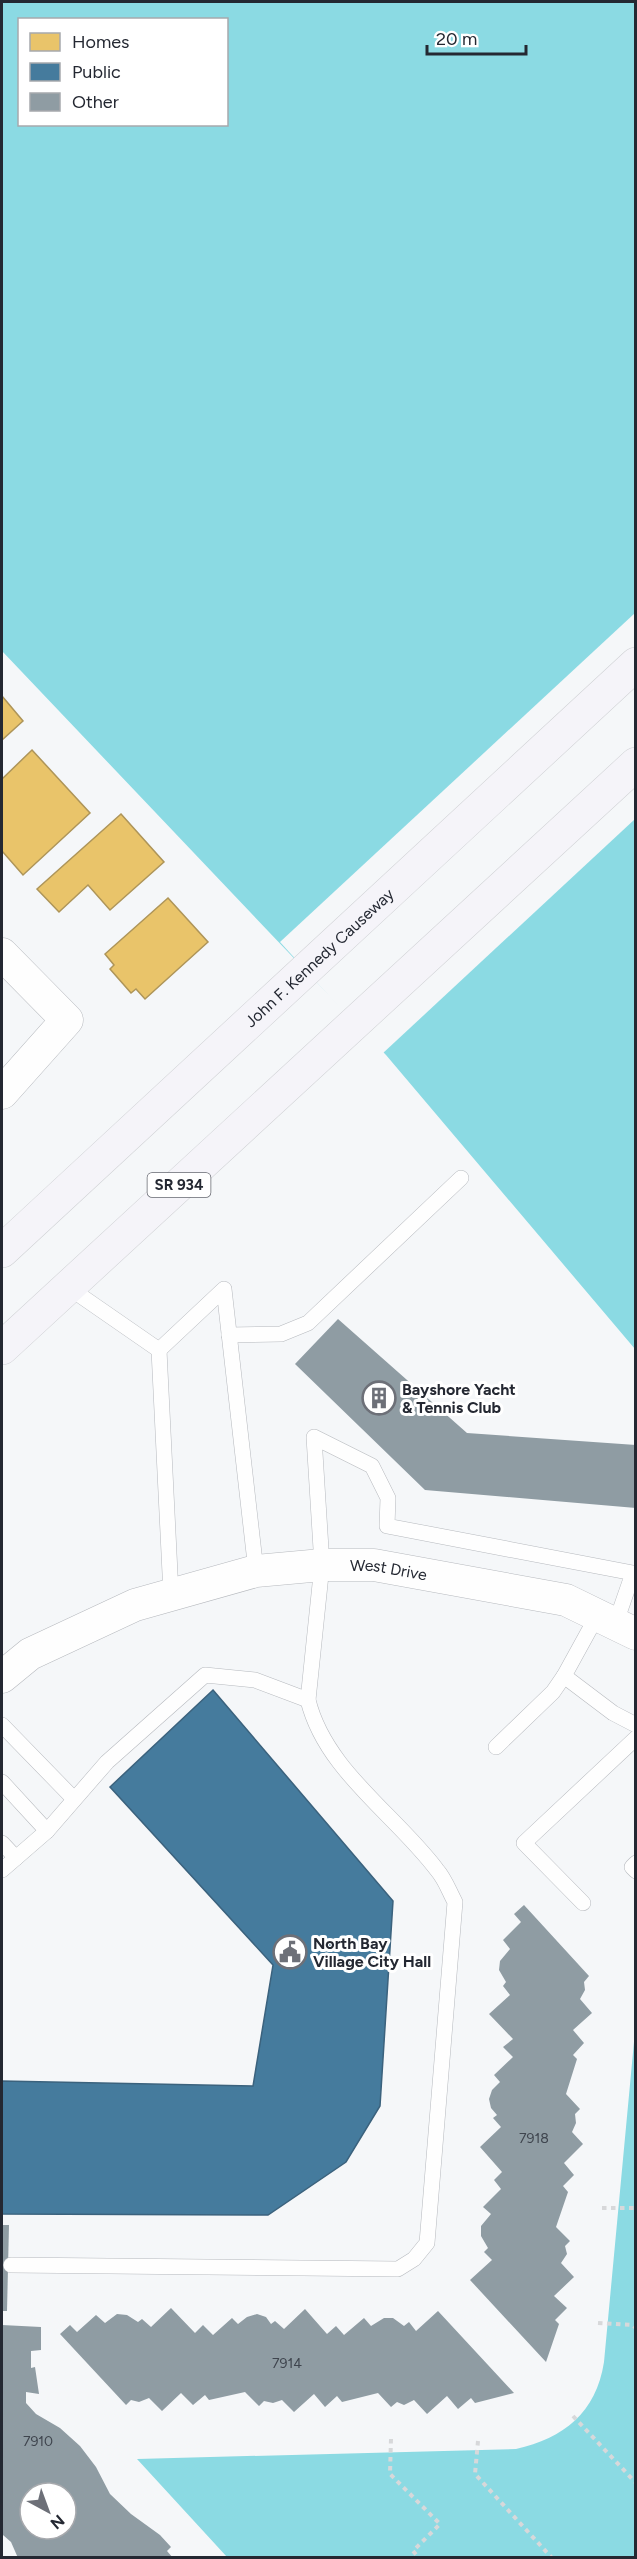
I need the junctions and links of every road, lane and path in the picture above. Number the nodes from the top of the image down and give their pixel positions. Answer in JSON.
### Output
{"nodes":[{"id":1,"x":636,"y":664,"type":"edge"},
{"id":2,"x":636,"y":764,"type":"edge"},
{"id":3,"x":2,"y":954,"type":"edge"},
{"id":4,"x":2,"y":1093,"type":"edge"},
{"id":5,"x":460,"y":1178,"type":"dead end"},
{"id":6,"x":2,"y":1251,"type":"edge"},
{"id":7,"x":68,"y":1287,"type":"junction"},
{"id":8,"x":229,"y":1335,"type":"junction"},
{"id":9,"x":2,"y":1348,"type":"edge"},
{"id":10,"x":159,"y":1350,"type":"junction"},
{"id":11,"x":322,"y":1565,"type":"junction"},
{"id":12,"x":256,"y":1571,"type":"junction"},
{"id":13,"x":171,"y":1594,"type":"junction"},
{"id":14,"x":616,"y":1625,"type":"edge"},
{"id":15,"x":564,"y":1676,"type":"junction"},
{"id":16,"x":2,"y":1677,"type":"edge"},
{"id":17,"x":308,"y":1700,"type":"junction"},
{"id":18,"x":2,"y":1725,"type":"edge"},
{"id":19,"x":636,"y":1725,"type":"edge"},
{"id":20,"x":636,"y":1738,"type":"edge"},
{"id":21,"x":496,"y":1747,"type":"dead end"},
{"id":22,"x":2,"y":1782,"type":"edge"},
{"id":23,"x":73,"y":1798,"type":"junction"},
{"id":24,"x":46,"y":1830,"type":"junction"},
{"id":25,"x":2,"y":1844,"type":"edge"},
{"id":26,"x":15,"y":1858,"type":"junction"},
{"id":27,"x":636,"y":1863,"type":"edge"},
{"id":28,"x":2,"y":1870,"type":"edge"},
{"id":29,"x":636,"y":1871,"type":"edge"},
{"id":30,"x":584,"y":1903,"type":"dead end"},
{"id":31,"x":602,"y":2208,"type":"dead end"},
{"id":32,"x":636,"y":2208,"type":"edge"},
{"id":33,"x":11,"y":2265,"type":"dead end"},
{"id":34,"x":598,"y":2323,"type":"dead end"},
{"id":35,"x":636,"y":2328,"type":"edge"},
{"id":36,"x":573,"y":2416,"type":"dead end"},
{"id":37,"x":391,"y":2439,"type":"dead end"},
{"id":38,"x":478,"y":2441,"type":"dead end"},
{"id":39,"x":636,"y":2483,"type":"edge"},
{"id":40,"x":419,"y":2558,"type":"edge"},
{"id":41,"x":552,"y":2558,"type":"edge"}],
"edges":[{"from":1,"to":6,"type":"main road","name":"John F. Kennedy Causeway"},
{"from":2,"to":7,"type":"main road","number":"SR 934"},
{"from":3,"to":4,"type":"street"},
{"from":5,"to":8,"type":"lane"},
{"from":7,"to":9,"type":"main road","number":"SR 934"},
{"from":7,"to":10,"type":"lane"},
{"from":8,"to":10,"type":"lane"},
{"from":8,"to":12,"type":"lane"},
{"from":10,"to":13,"type":"lane"},
{"from":11,"to":12,"type":"street","name":"West Drive"},
{"from":11,"to":14,"type":"street","name":"West Drive"},
{"from":11,"to":14,"type":"lane"},
{"from":11,"to":17,"type":"lane"},
{"from":12,"to":13,"type":"street","name":"West Drive"},
{"from":13,"to":16,"type":"street","name":"West Drive"},
{"from":14,"to":15,"type":"lane"},
{"from":15,"to":19,"type":"lane"},
{"from":15,"to":21,"type":"lane"},
{"from":17,"to":23,"type":"lane"},
{"from":17,"to":33,"type":"lane"},
{"from":18,"to":23,"type":"lane"},
{"from":20,"to":30,"type":"lane"},
{"from":22,"to":24,"type":"lane"},
{"from":23,"to":24,"type":"lane"},
{"from":24,"to":26,"type":"lane"},
{"from":25,"to":26,"type":"lane"},
{"from":26,"to":28,"type":"lane"},
{"from":27,"to":29,"type":"lane"},
{"from":31,"to":32,"type":"path"},
{"from":34,"to":35,"type":"path"},
{"from":36,"to":39,"type":"path"},
{"from":37,"to":40,"type":"path"},
{"from":38,"to":41,"type":"path"}]}
